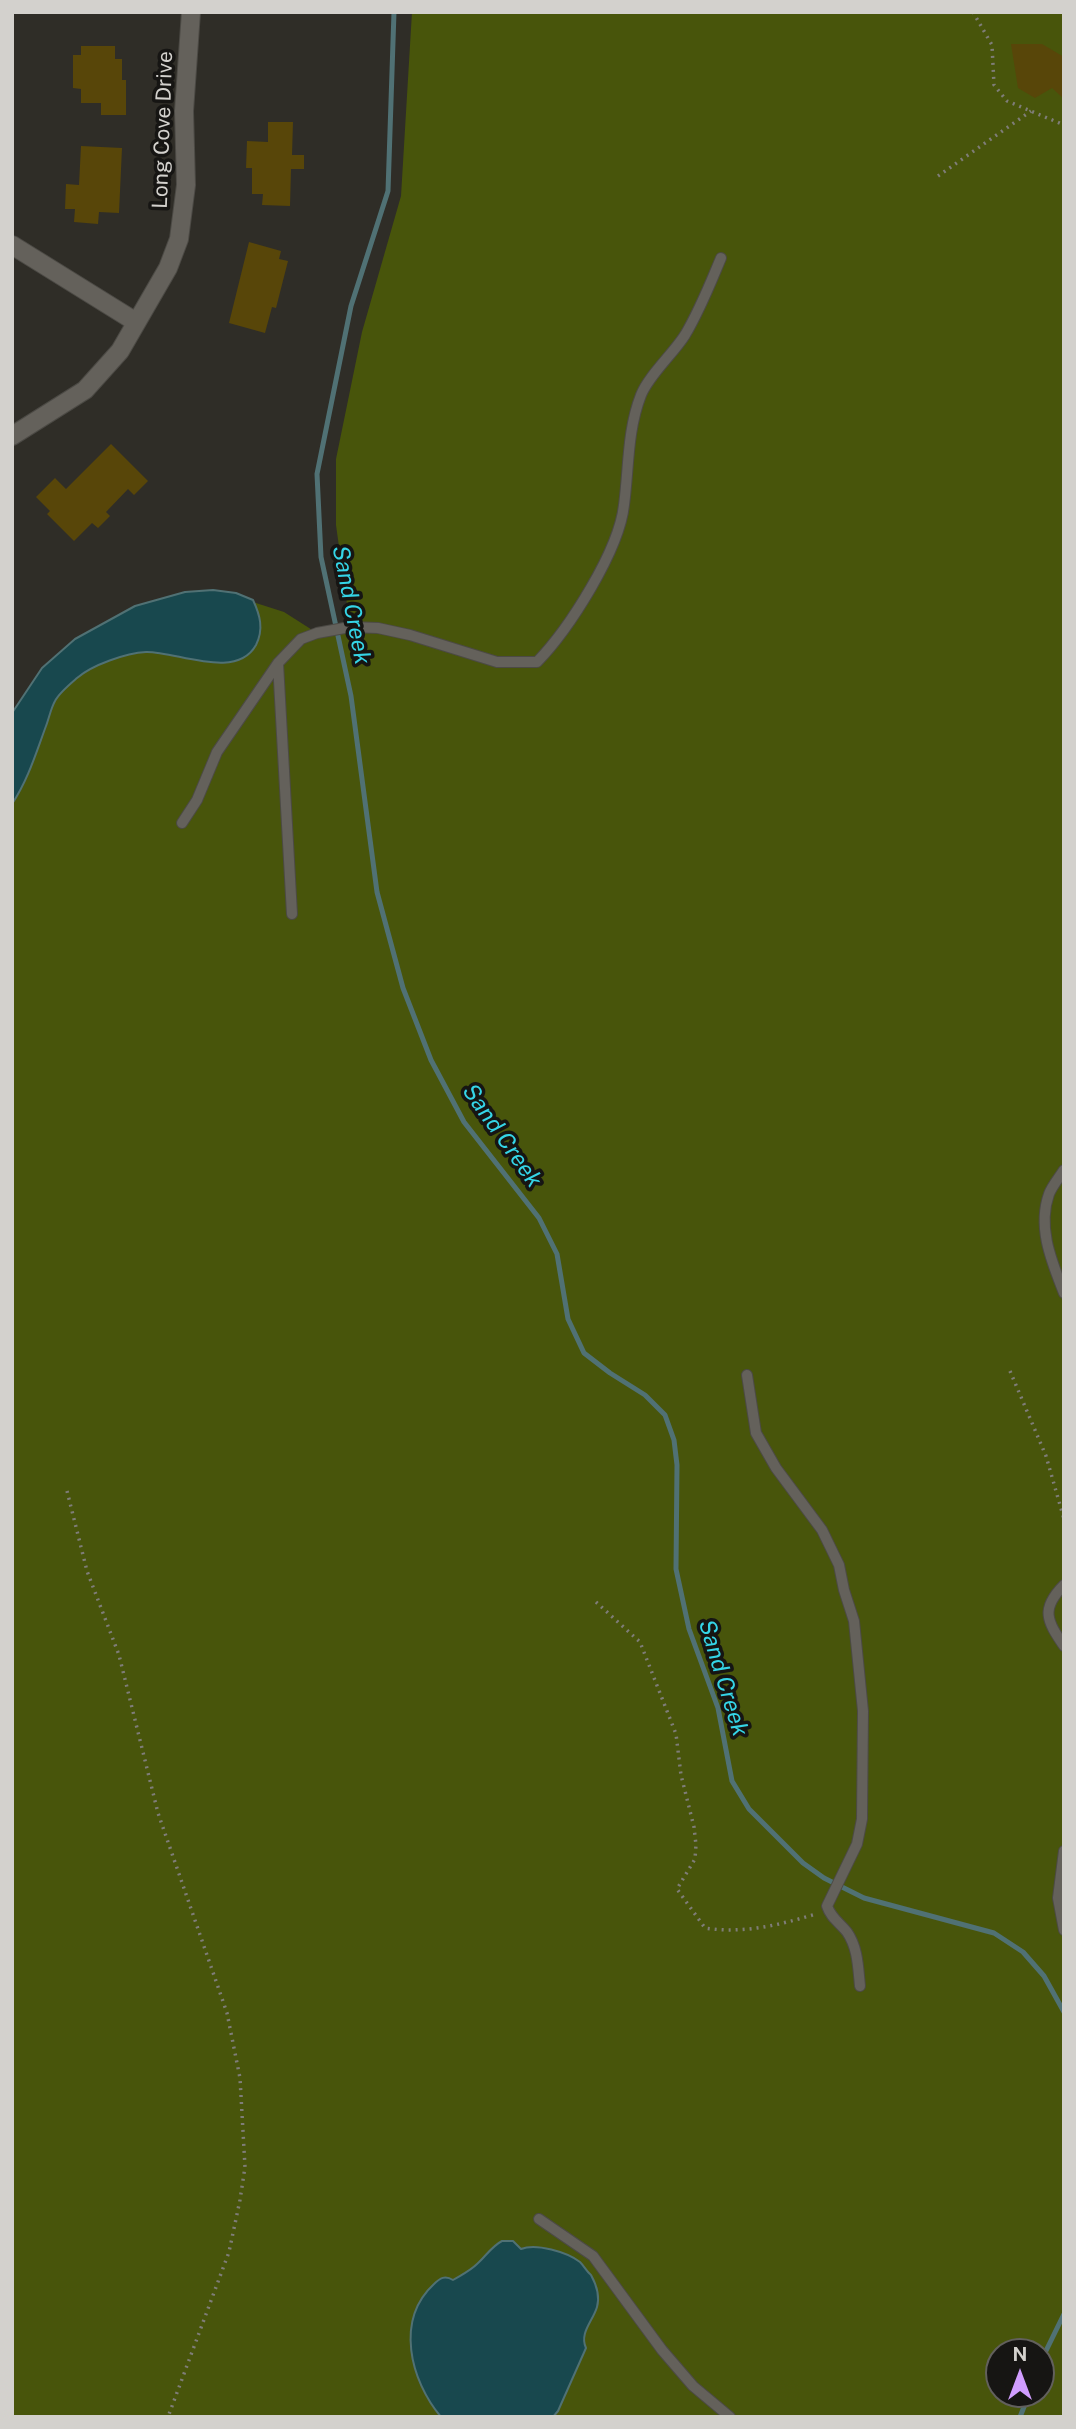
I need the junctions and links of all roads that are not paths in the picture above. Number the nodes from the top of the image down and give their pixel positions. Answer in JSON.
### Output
{"nodes":[{"id":1,"x":191,"y":12,"type":"edge"},
{"id":2,"x":12,"y":245,"type":"edge"},
{"id":3,"x":721,"y":258,"type":"dead end"},
{"id":4,"x":136,"y":322,"type":"junction"},
{"id":5,"x":12,"y":436,"type":"edge"},
{"id":6,"x":278,"y":663,"type":"junction"},
{"id":7,"x":182,"y":823,"type":"dead end"},
{"id":8,"x":292,"y":914,"type":"dead end"},
{"id":9,"x":1064,"y":1170,"type":"edge"},
{"id":10,"x":1064,"y":1293,"type":"edge"},
{"id":11,"x":747,"y":1375,"type":"dead end"},
{"id":12,"x":1064,"y":1585,"type":"edge"},
{"id":13,"x":1064,"y":1646,"type":"edge"},
{"id":14,"x":1064,"y":1851,"type":"edge"},
{"id":15,"x":1064,"y":1930,"type":"edge"},
{"id":16,"x":860,"y":1986,"type":"dead end"},
{"id":17,"x":539,"y":2219,"type":"dead end"},
{"id":18,"x":730,"y":2417,"type":"edge"}],
"edges":[{"from":1,"to":4,"type":"street","name":"Long Cove Drive"},
{"from":2,"to":4,"type":"street"},
{"from":3,"to":6,"type":"lane"},
{"from":4,"to":5,"type":"street","name":"Long Cove Drive"},
{"from":6,"to":7,"type":"lane"},
{"from":6,"to":8,"type":"lane"},
{"from":9,"to":10,"type":"lane"},
{"from":11,"to":16,"type":"lane"},
{"from":12,"to":13,"type":"lane"},
{"from":14,"to":15,"type":"lane"},
{"from":17,"to":18,"type":"lane"}]}
